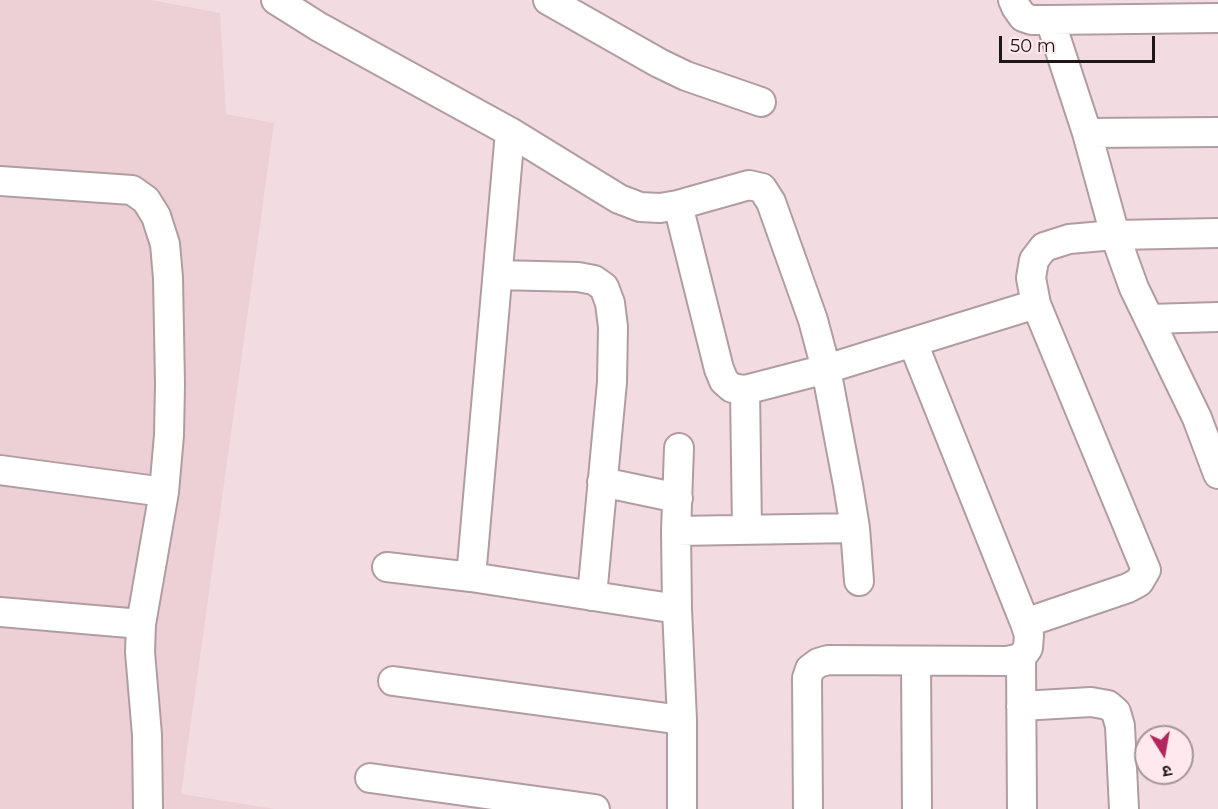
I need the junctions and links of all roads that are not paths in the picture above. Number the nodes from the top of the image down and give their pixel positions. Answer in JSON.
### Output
{"nodes":[{"id":1,"x":276,"y":0,"type":"edge"},
{"id":2,"x":548,"y":0,"type":"edge"},
{"id":3,"x":1013,"y":0,"type":"edge"},
{"id":4,"x":1218,"y":18,"type":"edge"},
{"id":5,"x":1050,"y":20,"type":"junction"},
{"id":6,"x":761,"y":102,"type":"dead end"},
{"id":7,"x":510,"y":132,"type":"junction"},
{"id":8,"x":1218,"y":132,"type":"edge"},
{"id":9,"x":1087,"y":133,"type":"junction"},
{"id":10,"x":0,"y":181,"type":"edge"},
{"id":11,"x":678,"y":205,"type":"junction"},
{"id":12,"x":1218,"y":233,"type":"edge"},
{"id":13,"x":1115,"y":235,"type":"junction"},
{"id":14,"x":498,"y":275,"type":"junction"},
{"id":15,"x":1036,"y":304,"type":"junction"},
{"id":16,"x":1218,"y":317,"type":"edge"},
{"id":17,"x":1149,"y":319,"type":"junction"},
{"id":18,"x":914,"y":343,"type":"junction"},
{"id":19,"x":826,"y":369,"type":"junction"},
{"id":20,"x":745,"y":390,"type":"junction"},
{"id":21,"x":1207,"y":418,"type":"edge"},
{"id":22,"x":679,"y":448,"type":"dead end"},
{"id":23,"x":0,"y":470,"type":"edge"},
{"id":24,"x":1218,"y":474,"type":"edge"},
{"id":25,"x":602,"y":482,"type":"junction"},
{"id":26,"x":164,"y":492,"type":"junction"},
{"id":27,"x":678,"y":498,"type":"junction"},
{"id":28,"x":855,"y":528,"type":"junction"},
{"id":29,"x":747,"y":530,"type":"junction"},
{"id":30,"x":676,"y":531,"type":"junction"},
{"id":31,"x":387,"y":567,"type":"dead end"},
{"id":32,"x":471,"y":577,"type":"junction"},
{"id":33,"x":860,"y":581,"type":"dead end"},
{"id":34,"x":592,"y":596,"type":"junction"},
{"id":35,"x":677,"y":609,"type":"junction"},
{"id":36,"x":0,"y":612,"type":"edge"},
{"id":37,"x":1025,"y":623,"type":"junction"},
{"id":38,"x":141,"y":624,"type":"junction"},
{"id":39,"x":1021,"y":658,"type":"junction"},
{"id":40,"x":916,"y":660,"type":"junction"},
{"id":41,"x":393,"y":681,"type":"dead end"},
{"id":42,"x":1021,"y":706,"type":"junction"},
{"id":43,"x":682,"y":720,"type":"junction"},
{"id":44,"x":369,"y":778,"type":"dead end"},
{"id":45,"x":148,"y":809,"type":"edge"},
{"id":46,"x":595,"y":809,"type":"edge"},
{"id":47,"x":682,"y":809,"type":"edge"},
{"id":48,"x":808,"y":809,"type":"edge"},
{"id":49,"x":917,"y":809,"type":"edge"},
{"id":50,"x":1022,"y":809,"type":"edge"},
{"id":51,"x":1124,"y":809,"type":"edge"}],
"edges":[{"from":1,"to":7,"type":"street"},
{"from":2,"to":6,"type":"street"},
{"from":3,"to":5,"type":"street"},
{"from":4,"to":5,"type":"street"},
{"from":5,"to":9,"type":"street"},
{"from":7,"to":11,"type":"street"},
{"from":7,"to":14,"type":"street"},
{"from":8,"to":9,"type":"street"},
{"from":9,"to":13,"type":"street"},
{"from":10,"to":26,"type":"street"},
{"from":11,"to":19,"type":"street"},
{"from":11,"to":20,"type":"street"},
{"from":12,"to":13,"type":"street"},
{"from":13,"to":15,"type":"street"},
{"from":13,"to":17,"type":"street"},
{"from":14,"to":25,"type":"street"},
{"from":14,"to":32,"type":"street"},
{"from":15,"to":18,"type":"street"},
{"from":15,"to":37,"type":"street"},
{"from":16,"to":17,"type":"street"},
{"from":17,"to":21,"type":"street"},
{"from":18,"to":19,"type":"street"},
{"from":18,"to":37,"type":"street"},
{"from":19,"to":20,"type":"street"},
{"from":19,"to":28,"type":"street"},
{"from":20,"to":29,"type":"street"},
{"from":21,"to":24,"type":"street"},
{"from":22,"to":27,"type":"street"},
{"from":23,"to":26,"type":"street"},
{"from":25,"to":27,"type":"street"},
{"from":25,"to":34,"type":"street"},
{"from":26,"to":38,"type":"street"},
{"from":27,"to":30,"type":"street"},
{"from":28,"to":29,"type":"street"},
{"from":28,"to":33,"type":"street"},
{"from":29,"to":30,"type":"street"},
{"from":30,"to":35,"type":"street"},
{"from":31,"to":32,"type":"street"},
{"from":32,"to":34,"type":"street"},
{"from":34,"to":35,"type":"street"},
{"from":35,"to":43,"type":"street"},
{"from":36,"to":38,"type":"street"},
{"from":37,"to":39,"type":"street"},
{"from":38,"to":45,"type":"street"},
{"from":39,"to":40,"type":"street"},
{"from":39,"to":42,"type":"street"},
{"from":40,"to":48,"type":"street"},
{"from":40,"to":49,"type":"street"},
{"from":41,"to":43,"type":"street"},
{"from":42,"to":50,"type":"street"},
{"from":42,"to":51,"type":"street"},
{"from":43,"to":47,"type":"street"},
{"from":44,"to":46,"type":"street"}]}
